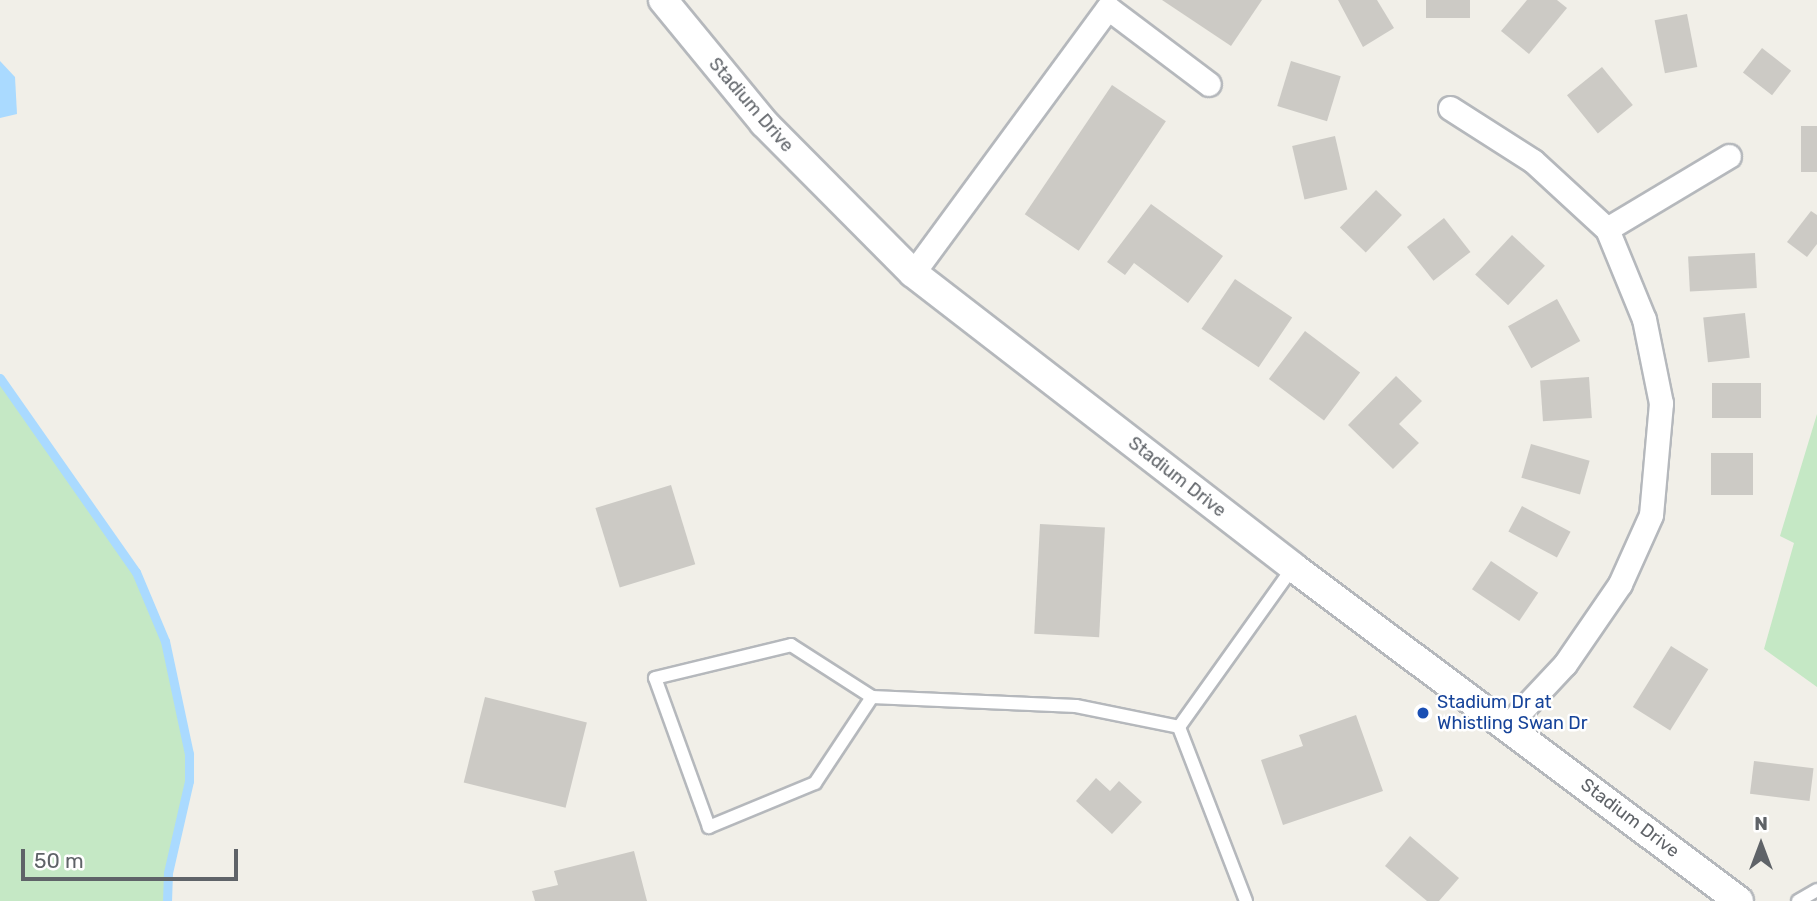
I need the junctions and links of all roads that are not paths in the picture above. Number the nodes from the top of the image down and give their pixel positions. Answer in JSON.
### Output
{"nodes":[{"id":1,"x":663,"y":0,"type":"edge"},
{"id":2,"x":1209,"y":84,"type":"dead end"},
{"id":3,"x":1450,"y":108,"type":"dead end"},
{"id":4,"x":1729,"y":156,"type":"dead end"},
{"id":5,"x":1607,"y":229,"type":"junction"},
{"id":6,"x":913,"y":272,"type":"junction"},
{"id":7,"x":1293,"y":567,"type":"junction"},
{"id":8,"x":872,"y":697,"type":"junction"},
{"id":9,"x":1507,"y":725,"type":"junction"},
{"id":10,"x":1179,"y":727,"type":"junction"},
{"id":11,"x":1817,"y":890,"type":"edge"},
{"id":12,"x":1246,"y":901,"type":"edge"},
{"id":13,"x":1739,"y":901,"type":"edge"},
{"id":14,"x":1798,"y":901,"type":"edge"}],
"edges":[{"from":1,"to":6,"type":"street","name":"Stadium Drive"},
{"from":2,"to":6,"type":"street"},
{"from":3,"to":5,"type":"street"},
{"from":4,"to":5,"type":"street"},
{"from":5,"to":9,"type":"street"},
{"from":6,"to":7,"type":"street","name":"Stadium Drive"},
{"from":7,"to":9,"type":"street","name":"Stadium Drive"},
{"from":7,"to":10,"type":"lane"},
{"from":8,"to":8,"type":"lane"},
{"from":8,"to":10,"type":"lane"},
{"from":9,"to":13,"type":"street","name":"Stadium Drive"},
{"from":10,"to":12,"type":"lane"},
{"from":11,"to":14,"type":"lane"}]}
